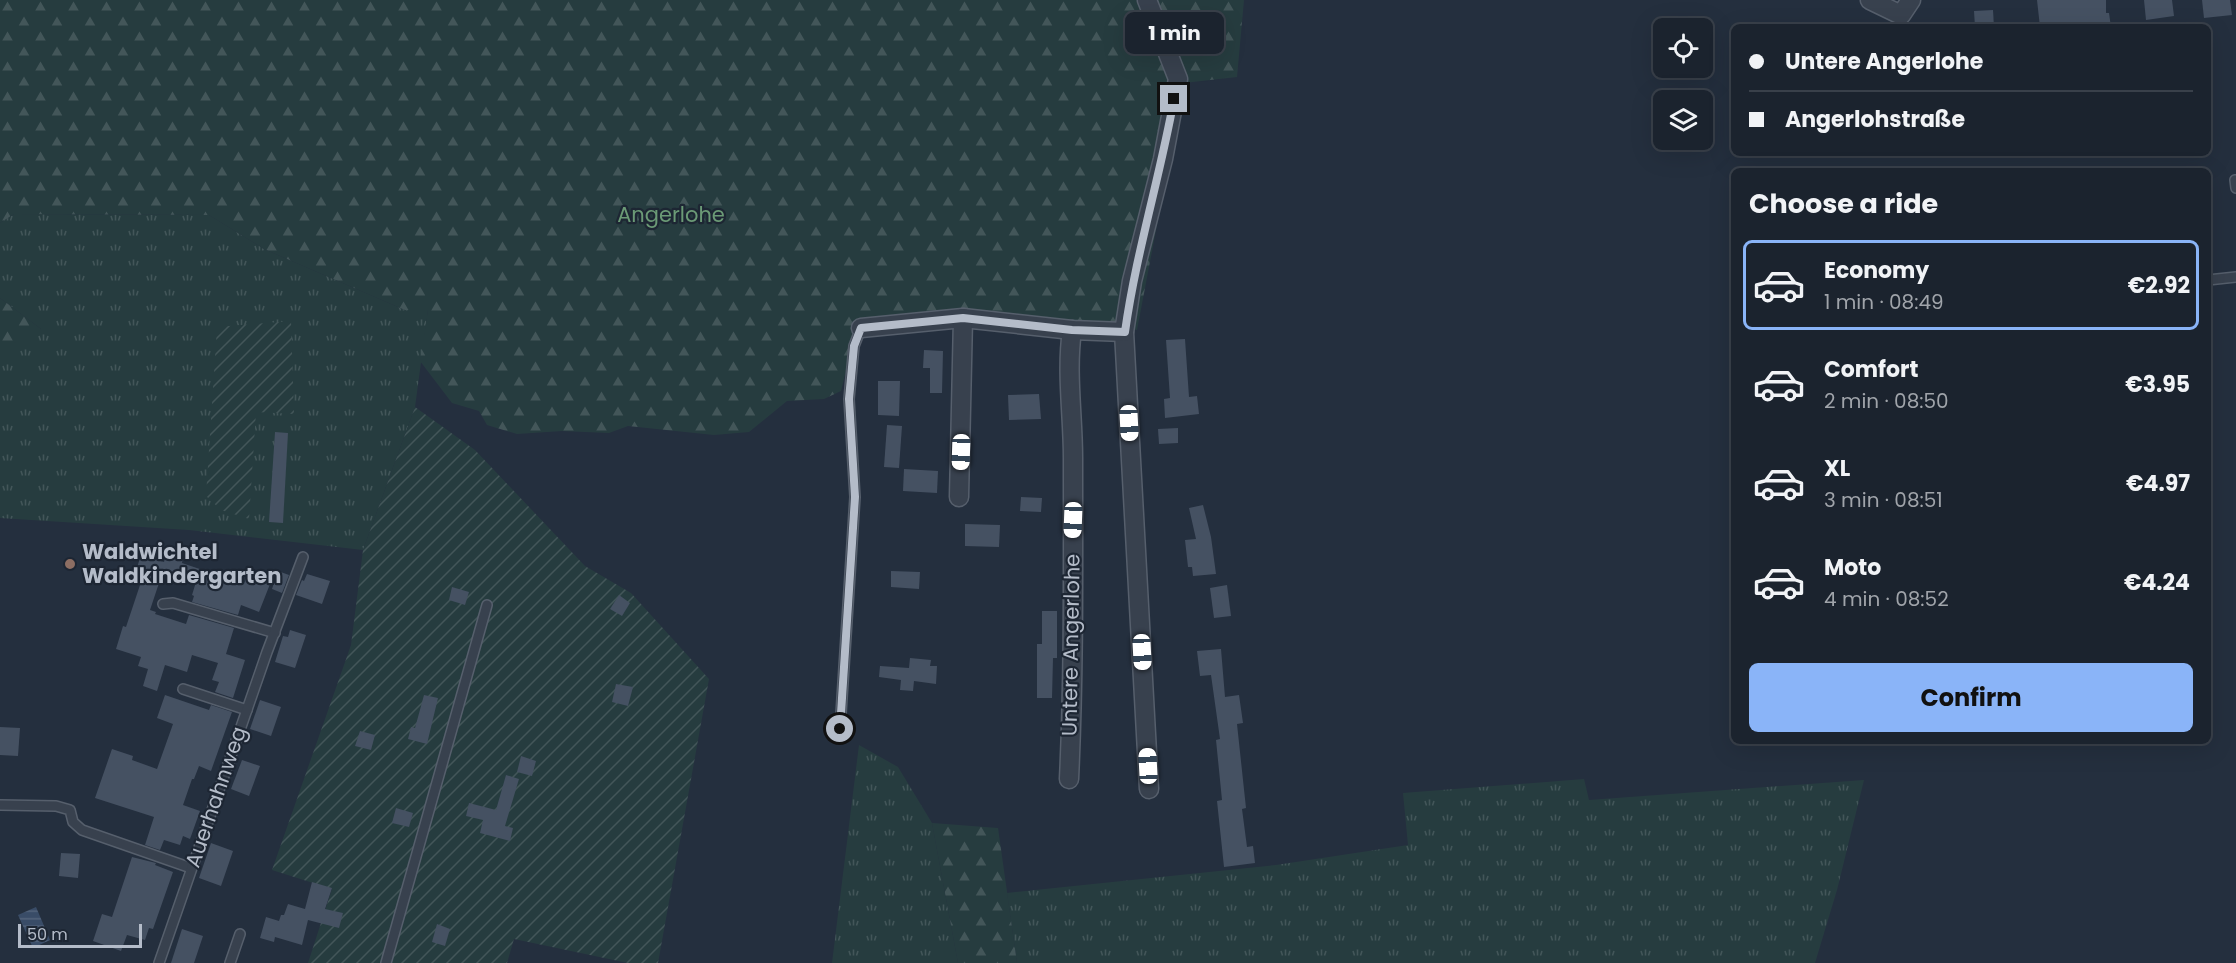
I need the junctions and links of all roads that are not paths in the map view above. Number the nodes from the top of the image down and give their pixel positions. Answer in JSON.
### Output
{"nodes":[{"id":1,"x":1147,"y":0,"type":"edge"},
{"id":2,"x":1870,"y":0,"type":"edge"},
{"id":3,"x":1911,"y":0,"type":"edge"},
{"id":4,"x":2236,"y":277,"type":"edge"},
{"id":5,"x":2211,"y":280,"type":"edge"},
{"id":6,"x":963,"y":318,"type":"junction"},
{"id":7,"x":861,"y":328,"type":"joint"},
{"id":8,"x":1072,"y":330,"type":"junction"},
{"id":9,"x":1125,"y":332,"type":"junction"},
{"id":10,"x":959,"y":497,"type":"dead end"},
{"id":11,"x":303,"y":557,"type":"dead end"},
{"id":12,"x":163,"y":604,"type":"dead end"},
{"id":13,"x":487,"y":605,"type":"dead end"},
{"id":14,"x":275,"y":633,"type":"junction"},
{"id":15,"x":183,"y":689,"type":"dead end"},
{"id":16,"x":247,"y":710,"type":"junction"},
{"id":17,"x":840,"y":729,"type":"dead end"},
{"id":18,"x":1068,"y":780,"type":"dead end"},
{"id":19,"x":1149,"y":789,"type":"dead end"},
{"id":20,"x":0,"y":805,"type":"edge"},
{"id":21,"x":191,"y":868,"type":"junction"},
{"id":22,"x":240,"y":934,"type":"dead end"},
{"id":23,"x":159,"y":963,"type":"edge"},
{"id":24,"x":230,"y":963,"type":"edge"},
{"id":25,"x":386,"y":963,"type":"edge"}],
"edges":[{"from":1,"to":9,"type":"street"},
{"from":2,"to":3,"type":"street"},
{"from":4,"to":5,"type":"lane"},
{"from":6,"to":7,"type":"street"},
{"from":6,"to":8,"type":"street"},
{"from":6,"to":10,"type":"street"},
{"from":7,"to":17,"type":"lane"},
{"from":8,"to":9,"type":"street"},
{"from":8,"to":18,"type":"street","name":"Untere Angerlohe"},
{"from":9,"to":19,"type":"street"},
{"from":11,"to":14,"type":"lane","name":"Auerhahnweg"},
{"from":12,"to":14,"type":"lane"},
{"from":13,"to":25,"type":"lane"},
{"from":14,"to":16,"type":"lane","name":"Auerhahnweg"},
{"from":15,"to":16,"type":"lane"},
{"from":16,"to":21,"type":"lane","name":"Auerhahnweg"},
{"from":20,"to":21,"type":"lane"},
{"from":21,"to":23,"type":"lane","name":"Auerhahnweg"},
{"from":22,"to":24,"type":"lane"}]}
